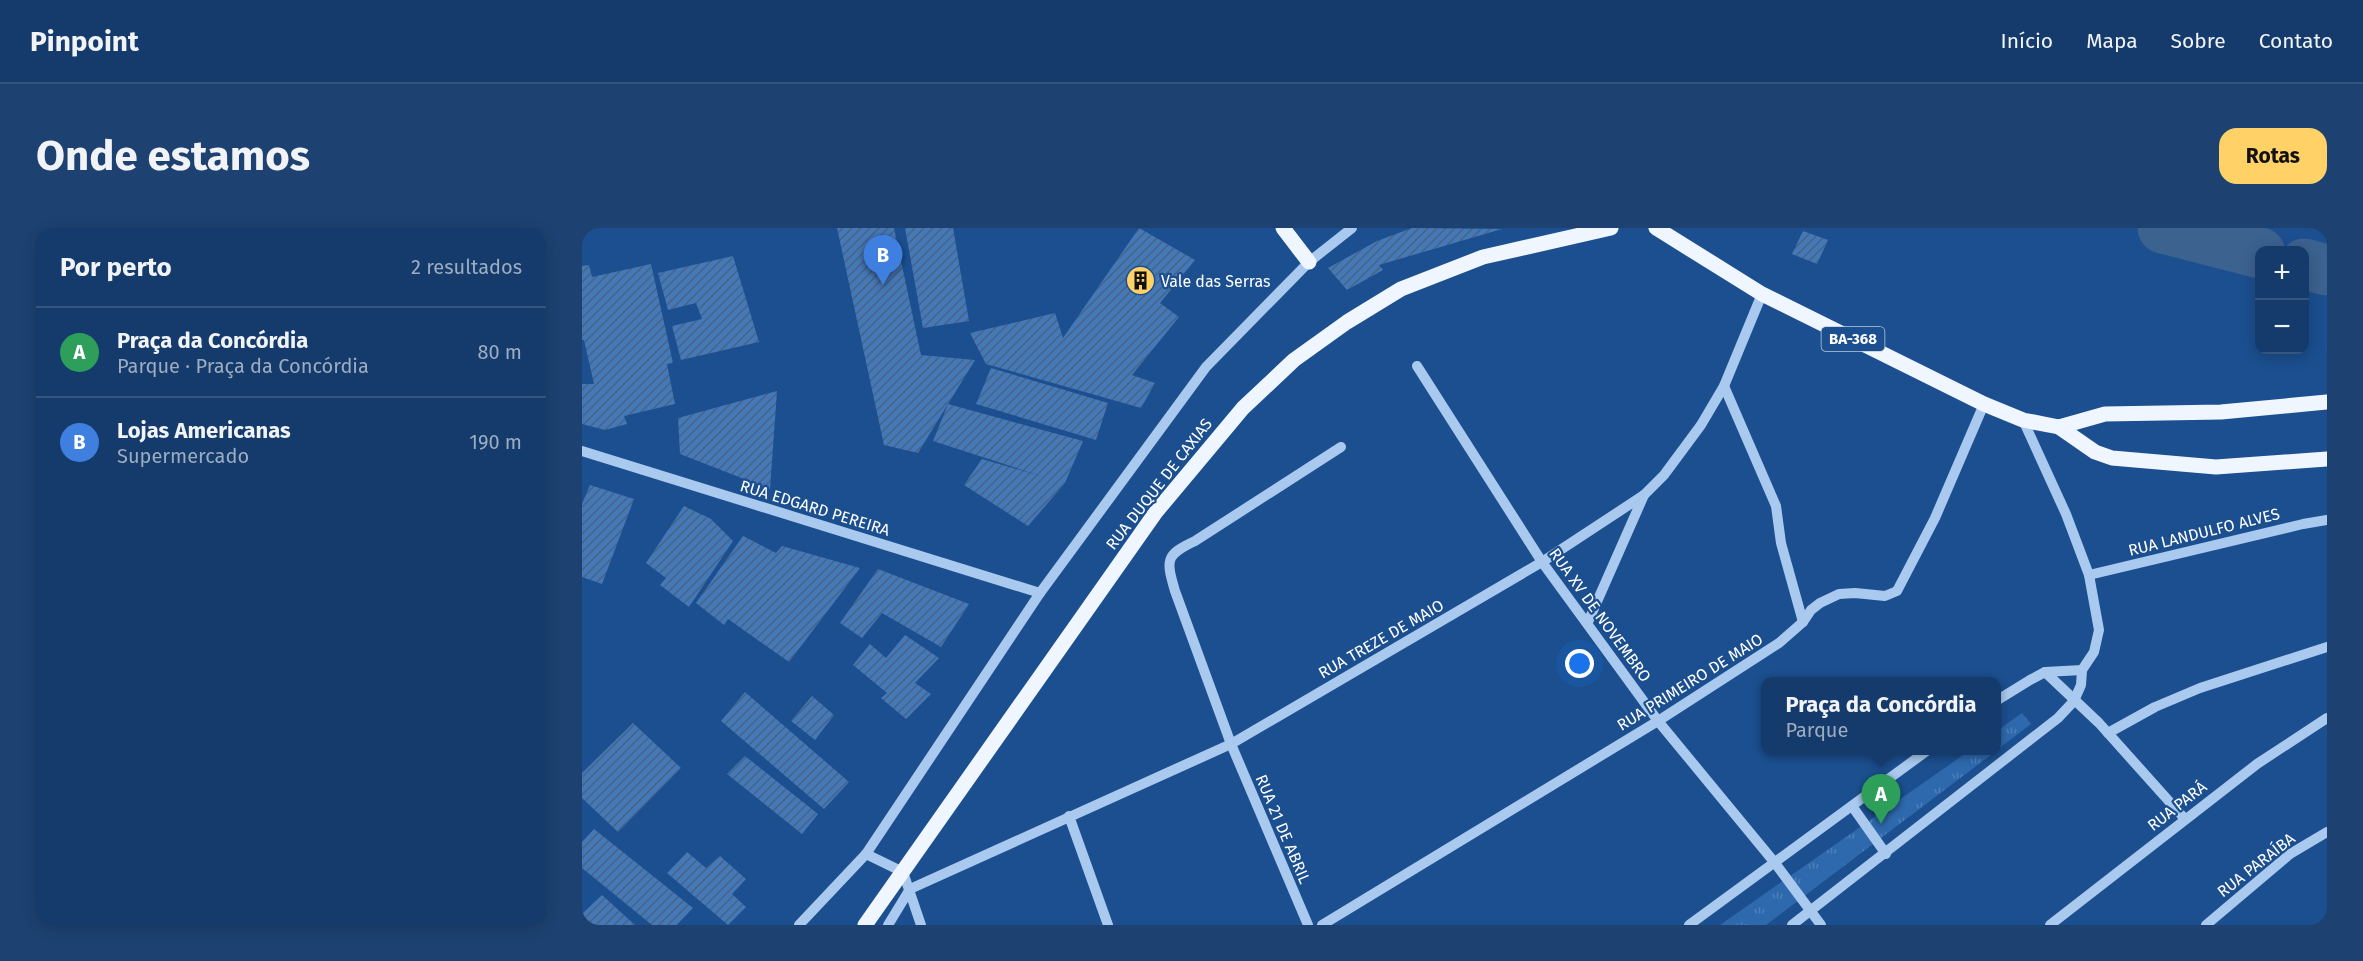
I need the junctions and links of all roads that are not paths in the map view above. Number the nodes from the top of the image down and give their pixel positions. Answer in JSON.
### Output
{"nodes":[{"id":1,"x":1282,"y":228,"type":"edge"},
{"id":2,"x":1352,"y":228,"type":"edge"},
{"id":3,"x":1611,"y":228,"type":"edge"},
{"id":4,"x":1656,"y":228,"type":"edge"},
{"id":5,"x":1308,"y":262,"type":"junction"},
{"id":6,"x":1762,"y":294,"type":"junction"},
{"id":7,"x":1417,"y":366,"type":"dead end"},
{"id":8,"x":1724,"y":386,"type":"junction"},
{"id":9,"x":2327,"y":402,"type":"edge"},
{"id":10,"x":1984,"y":404,"type":"junction"},
{"id":11,"x":2023,"y":420,"type":"junction"},
{"id":12,"x":2059,"y":427,"type":"junction"},
{"id":13,"x":1341,"y":447,"type":"dead end"},
{"id":14,"x":582,"y":450,"type":"edge"},
{"id":15,"x":2327,"y":459,"type":"edge"},
{"id":16,"x":1644,"y":495,"type":"junction"},
{"id":17,"x":2327,"y":520,"type":"edge"},
{"id":18,"x":1542,"y":562,"type":"junction"},
{"id":19,"x":2089,"y":575,"type":"junction"},
{"id":20,"x":1040,"y":593,"type":"junction"},
{"id":21,"x":1587,"y":622,"type":"junction"},
{"id":22,"x":1803,"y":622,"type":"junction"},
{"id":23,"x":2327,"y":647,"type":"edge"},
{"id":24,"x":2082,"y":670,"type":"junction"},
{"id":25,"x":2045,"y":672,"type":"junction"},
{"id":26,"x":2001,"y":699,"type":"edge"},
{"id":27,"x":2074,"y":701,"type":"junction"},
{"id":28,"x":2327,"y":718,"type":"edge"},
{"id":29,"x":1658,"y":721,"type":"junction"},
{"id":30,"x":2108,"y":733,"type":"junction"},
{"id":31,"x":1231,"y":744,"type":"junction"},
{"id":32,"x":1921,"y":755,"type":"edge"},
{"id":33,"x":1852,"y":806,"type":"junction"},
{"id":34,"x":1069,"y":816,"type":"junction"},
{"id":35,"x":2184,"y":818,"type":"junction"},
{"id":36,"x":2327,"y":832,"type":"edge"},
{"id":37,"x":866,"y":854,"type":"junction"},
{"id":38,"x":1886,"y":854,"type":"junction"},
{"id":39,"x":1775,"y":863,"type":"junction"},
{"id":40,"x":903,"y":872,"type":"junction"},
{"id":41,"x":910,"y":889,"type":"junction"},
{"id":42,"x":1810,"y":912,"type":"junction"},
{"id":43,"x":800,"y":925,"type":"edge"},
{"id":44,"x":865,"y":925,"type":"edge"},
{"id":45,"x":888,"y":925,"type":"edge"},
{"id":46,"x":921,"y":925,"type":"edge"},
{"id":47,"x":1108,"y":925,"type":"edge"},
{"id":48,"x":1308,"y":925,"type":"edge"},
{"id":49,"x":1322,"y":925,"type":"edge"},
{"id":50,"x":1689,"y":925,"type":"edge"},
{"id":51,"x":1792,"y":925,"type":"edge"},
{"id":52,"x":1821,"y":925,"type":"edge"},
{"id":53,"x":2050,"y":925,"type":"edge"},
{"id":54,"x":2206,"y":925,"type":"edge"}],
"edges":[{"from":1,"to":5,"type":"main road"},
{"from":2,"to":5,"type":"street","name":"RUA DUQUE DE CAXIAS"},
{"from":3,"to":40,"type":"main road","name":"RUA DUQUE DE CAXIAS"},
{"from":4,"to":6,"type":"main road","number":"BA-368"},
{"from":5,"to":20,"type":"street","name":"RUA DUQUE DE CAXIAS"},
{"from":6,"to":8,"type":"street","name":"RUA TREZE DE MAIO"},
{"from":6,"to":10,"type":"main road","number":"BA-368"},
{"from":7,"to":18,"type":"street","name":"RUA XV DE NOVEMBRO"},
{"from":8,"to":16,"type":"street","name":"RUA TREZE DE MAIO"},
{"from":8,"to":22,"type":"street"},
{"from":9,"to":12,"type":"main road"},
{"from":10,"to":11,"type":"main road","number":"BA-368"},
{"from":10,"to":22,"type":"street","name":"RUA PRIMEIRO DE MAIO"},
{"from":11,"to":12,"type":"main road","number":"BA-368"},
{"from":11,"to":19,"type":"street"},
{"from":12,"to":15,"type":"main road"},
{"from":13,"to":31,"type":"street"},
{"from":14,"to":20,"type":"street","name":"RUA EDGARD PEREIRA"},
{"from":16,"to":18,"type":"street","name":"RUA TREZE DE MAIO"},
{"from":16,"to":21,"type":"street"},
{"from":17,"to":19,"type":"street","name":"RUA LANDULFO ALVES"},
{"from":18,"to":21,"type":"street","name":"RUA XV DE NOVEMBRO"},
{"from":18,"to":31,"type":"street","name":"RUA TREZE DE MAIO"},
{"from":19,"to":24,"type":"street"},
{"from":20,"to":37,"type":"street","name":"RUA DUQUE DE CAXIAS"},
{"from":21,"to":29,"type":"street","name":"RUA XV DE NOVEMBRO"},
{"from":22,"to":29,"type":"street","name":"RUA PRIMEIRO DE MAIO"},
{"from":23,"to":30,"type":"street"},
{"from":24,"to":25,"type":"street"},
{"from":24,"to":27,"type":"street"},
{"from":25,"to":26,"type":"street"},
{"from":25,"to":27,"type":"street"},
{"from":27,"to":30,"type":"street"},
{"from":27,"to":38,"type":"street"},
{"from":28,"to":35,"type":"street","name":"RUA PARÁ"},
{"from":29,"to":39,"type":"street","name":"RUA XV DE NOVEMBRO"},
{"from":29,"to":49,"type":"street","name":"RUA PRIMEIRO DE MAIO"},
{"from":30,"to":35,"type":"street"},
{"from":31,"to":34,"type":"street","name":"RUA TREZE DE MAIO"},
{"from":31,"to":48,"type":"street","name":"RUA 21 DE ABRIL"},
{"from":32,"to":33,"type":"street"},
{"from":33,"to":38,"type":"street"},
{"from":33,"to":39,"type":"street"},
{"from":34,"to":41,"type":"street","name":"RUA TREZE DE MAIO"},
{"from":34,"to":47,"type":"street"},
{"from":35,"to":53,"type":"street","name":"RUA PARÁ"},
{"from":36,"to":54,"type":"street","name":"RUA PARAÍBA"},
{"from":37,"to":40,"type":"street"},
{"from":37,"to":43,"type":"street","name":"RUA DUQUE DE CAXIAS"},
{"from":38,"to":42,"type":"street"},
{"from":39,"to":42,"type":"street","name":"RUA XV DE NOVEMBRO"},
{"from":39,"to":50,"type":"street"},
{"from":40,"to":41,"type":"street"},
{"from":40,"to":44,"type":"main road","name":"RUA DUQUE DE CAXIAS"},
{"from":41,"to":45,"type":"street"},
{"from":41,"to":46,"type":"street"},
{"from":42,"to":51,"type":"street"},
{"from":42,"to":52,"type":"street","name":"RUA XV DE NOVEMBRO"}]}
